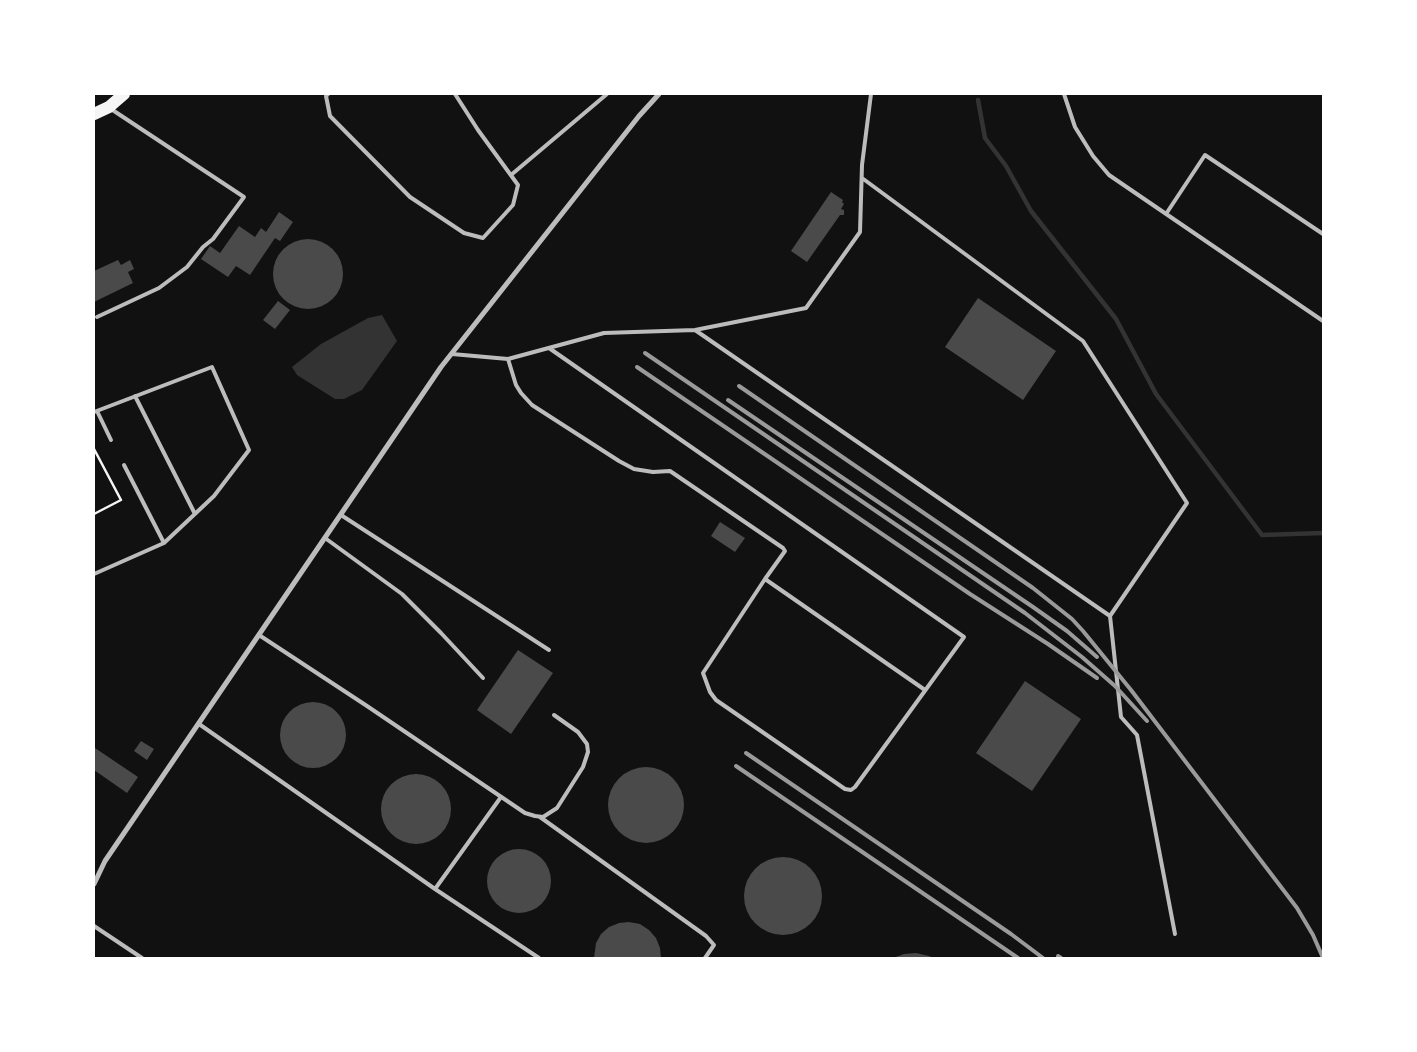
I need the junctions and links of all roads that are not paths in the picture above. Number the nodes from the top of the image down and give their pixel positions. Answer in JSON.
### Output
{"nodes":[{"id":1,"x":124,"y":94,"type":"edge"},
{"id":2,"x":328,"y":94,"type":"edge"},
{"id":3,"x":455,"y":94,"type":"edge"},
{"id":4,"x":607,"y":94,"type":"edge"},
{"id":5,"x":659,"y":94,"type":"edge"},
{"id":6,"x":871,"y":94,"type":"edge"},
{"id":7,"x":1064,"y":94,"type":"edge"},
{"id":8,"x":109,"y":107,"type":"junction"},
{"id":9,"x":94,"y":114,"type":"edge"},
{"id":10,"x":511,"y":174,"type":"junction"},
{"id":11,"x":862,"y":178,"type":"junction"},
{"id":12,"x":1166,"y":214,"type":"junction"},
{"id":13,"x":1323,"y":234,"type":"edge"},
{"id":14,"x":97,"y":317,"type":"dead end"},
{"id":15,"x":1323,"y":321,"type":"edge"},
{"id":16,"x":695,"y":330,"type":"junction"},
{"id":17,"x":549,"y":348,"type":"junction"},
{"id":18,"x":452,"y":354,"type":"junction"},
{"id":19,"x":508,"y":359,"type":"junction"},
{"id":20,"x":135,"y":396,"type":"junction"},
{"id":21,"x":95,"y":412,"type":"edge"},
{"id":22,"x":111,"y":440,"type":"dead end"},
{"id":23,"x":124,"y":465,"type":"dead end"},
{"id":24,"x":195,"y":514,"type":"junction"},
{"id":25,"x":341,"y":515,"type":"junction"},
{"id":26,"x":325,"y":538,"type":"junction"},
{"id":27,"x":164,"y":543,"type":"junction"},
{"id":28,"x":94,"y":574,"type":"edge"},
{"id":29,"x":765,"y":579,"type":"junction"},
{"id":30,"x":1110,"y":616,"type":"junction"},
{"id":31,"x":259,"y":635,"type":"junction"},
{"id":32,"x":549,"y":650,"type":"dead end"},
{"id":33,"x":482,"y":678,"type":"dead end"},
{"id":34,"x":926,"y":690,"type":"junction"},
{"id":35,"x":554,"y":715,"type":"dead end"},
{"id":36,"x":199,"y":724,"type":"junction"},
{"id":37,"x":501,"y":797,"type":"junction"},
{"id":38,"x":539,"y":817,"type":"junction"},
{"id":39,"x":94,"y":884,"type":"edge"},
{"id":40,"x":435,"y":889,"type":"junction"},
{"id":41,"x":94,"y":926,"type":"edge"},
{"id":42,"x":1175,"y":934,"type":"dead end"},
{"id":43,"x":142,"y":958,"type":"edge"},
{"id":44,"x":539,"y":958,"type":"edge"},
{"id":45,"x":705,"y":958,"type":"edge"}],
"edges":[{"from":1,"to":8,"type":"main road"},
{"from":2,"to":10,"type":"lane"},
{"from":3,"to":10,"type":"lane"},
{"from":4,"to":10,"type":"lane"},
{"from":5,"to":18,"type":"street"},
{"from":6,"to":11,"type":"lane"},
{"from":7,"to":12,"type":"lane"},
{"from":8,"to":9,"type":"main road"},
{"from":8,"to":14,"type":"lane"},
{"from":11,"to":16,"type":"lane"},
{"from":11,"to":30,"type":"lane"},
{"from":12,"to":13,"type":"lane"},
{"from":12,"to":15,"type":"lane"},
{"from":16,"to":17,"type":"lane"},
{"from":16,"to":30,"type":"lane"},
{"from":17,"to":19,"type":"lane"},
{"from":17,"to":34,"type":"lane"},
{"from":18,"to":19,"type":"lane"},
{"from":18,"to":25,"type":"street"},
{"from":19,"to":29,"type":"lane"},
{"from":20,"to":21,"type":"lane"},
{"from":20,"to":24,"type":"lane"},
{"from":20,"to":24,"type":"lane"},
{"from":21,"to":22,"type":"lane"},
{"from":23,"to":27,"type":"lane"},
{"from":24,"to":27,"type":"lane"},
{"from":25,"to":26,"type":"street"},
{"from":25,"to":32,"type":"lane"},
{"from":26,"to":31,"type":"street"},
{"from":26,"to":33,"type":"lane"},
{"from":27,"to":28,"type":"lane"},
{"from":29,"to":34,"type":"lane"},
{"from":29,"to":34,"type":"lane"},
{"from":30,"to":42,"type":"lane"},
{"from":31,"to":36,"type":"street"},
{"from":31,"to":37,"type":"lane"},
{"from":35,"to":38,"type":"lane"},
{"from":36,"to":39,"type":"street"},
{"from":36,"to":40,"type":"lane"},
{"from":37,"to":38,"type":"lane"},
{"from":37,"to":40,"type":"lane"},
{"from":38,"to":45,"type":"lane"},
{"from":40,"to":44,"type":"lane"},
{"from":41,"to":43,"type":"lane"}]}
